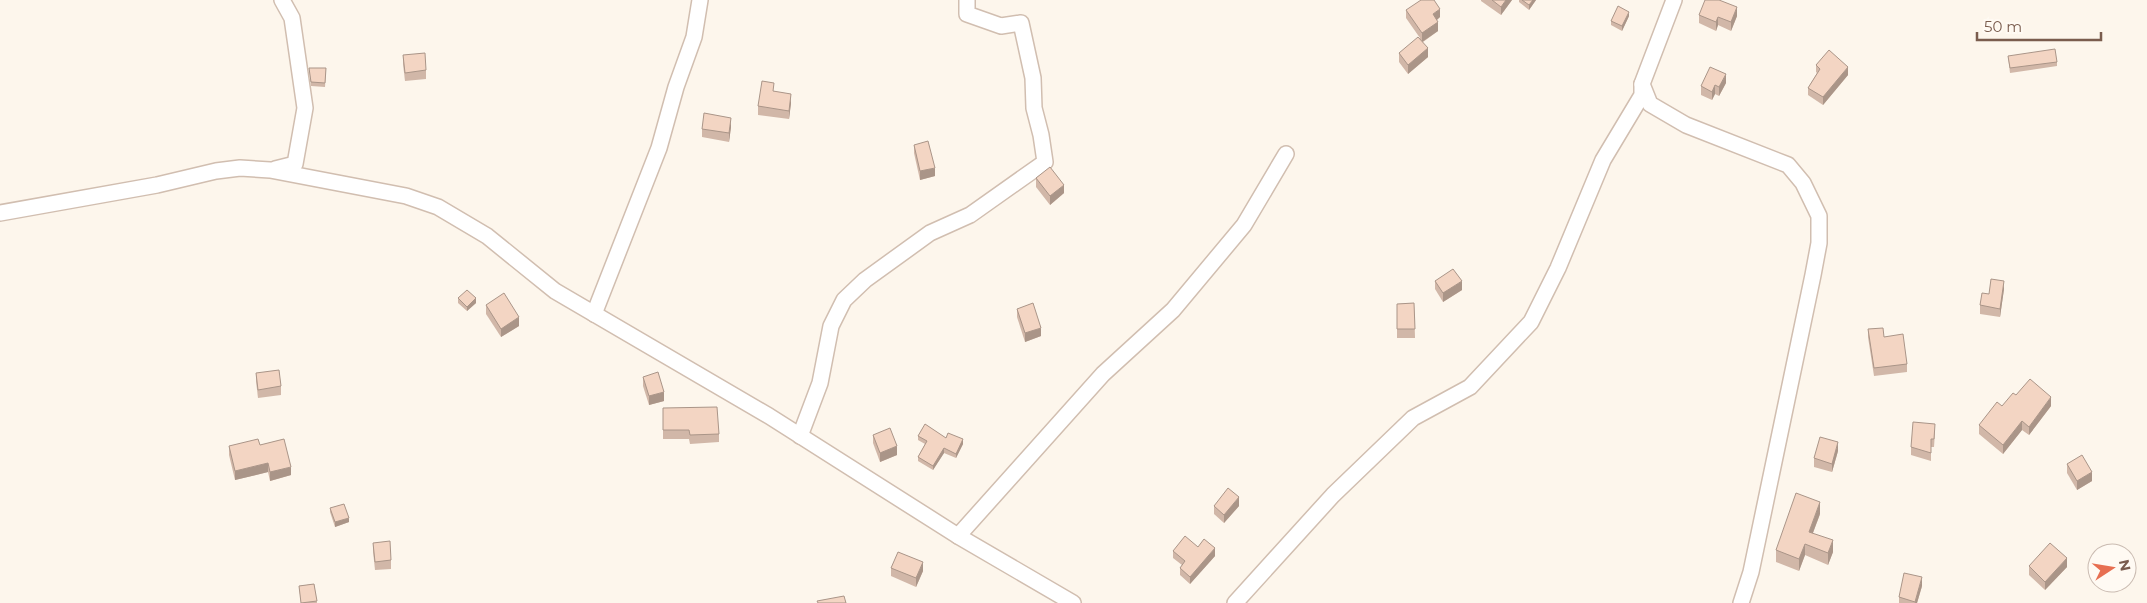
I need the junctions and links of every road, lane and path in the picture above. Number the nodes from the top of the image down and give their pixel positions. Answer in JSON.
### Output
{"nodes":[{"id":1,"x":282,"y":0,"type":"edge"},
{"id":2,"x":700,"y":0,"type":"edge"},
{"id":3,"x":967,"y":0,"type":"edge"},
{"id":4,"x":1674,"y":0,"type":"edge"},
{"id":5,"x":1642,"y":84,"type":"junction"},
{"id":6,"x":1286,"y":154,"type":"dead end"},
{"id":7,"x":270,"y":170,"type":"junction"},
{"id":8,"x":0,"y":213,"type":"edge"},
{"id":9,"x":594,"y":314,"type":"junction"},
{"id":10,"x":800,"y":436,"type":"junction"},
{"id":11,"x":958,"y":536,"type":"junction"},
{"id":12,"x":1073,"y":603,"type":"edge"},
{"id":13,"x":1235,"y":603,"type":"edge"},
{"id":14,"x":1741,"y":603,"type":"edge"}],
"edges":[{"from":1,"to":7,"type":"street"},
{"from":2,"to":9,"type":"street"},
{"from":3,"to":10,"type":"street"},
{"from":4,"to":5,"type":"street"},
{"from":5,"to":13,"type":"street"},
{"from":5,"to":14,"type":"street"},
{"from":6,"to":11,"type":"street"},
{"from":7,"to":8,"type":"street"},
{"from":7,"to":9,"type":"street"},
{"from":9,"to":10,"type":"street"},
{"from":10,"to":11,"type":"street"},
{"from":11,"to":12,"type":"street"}]}
